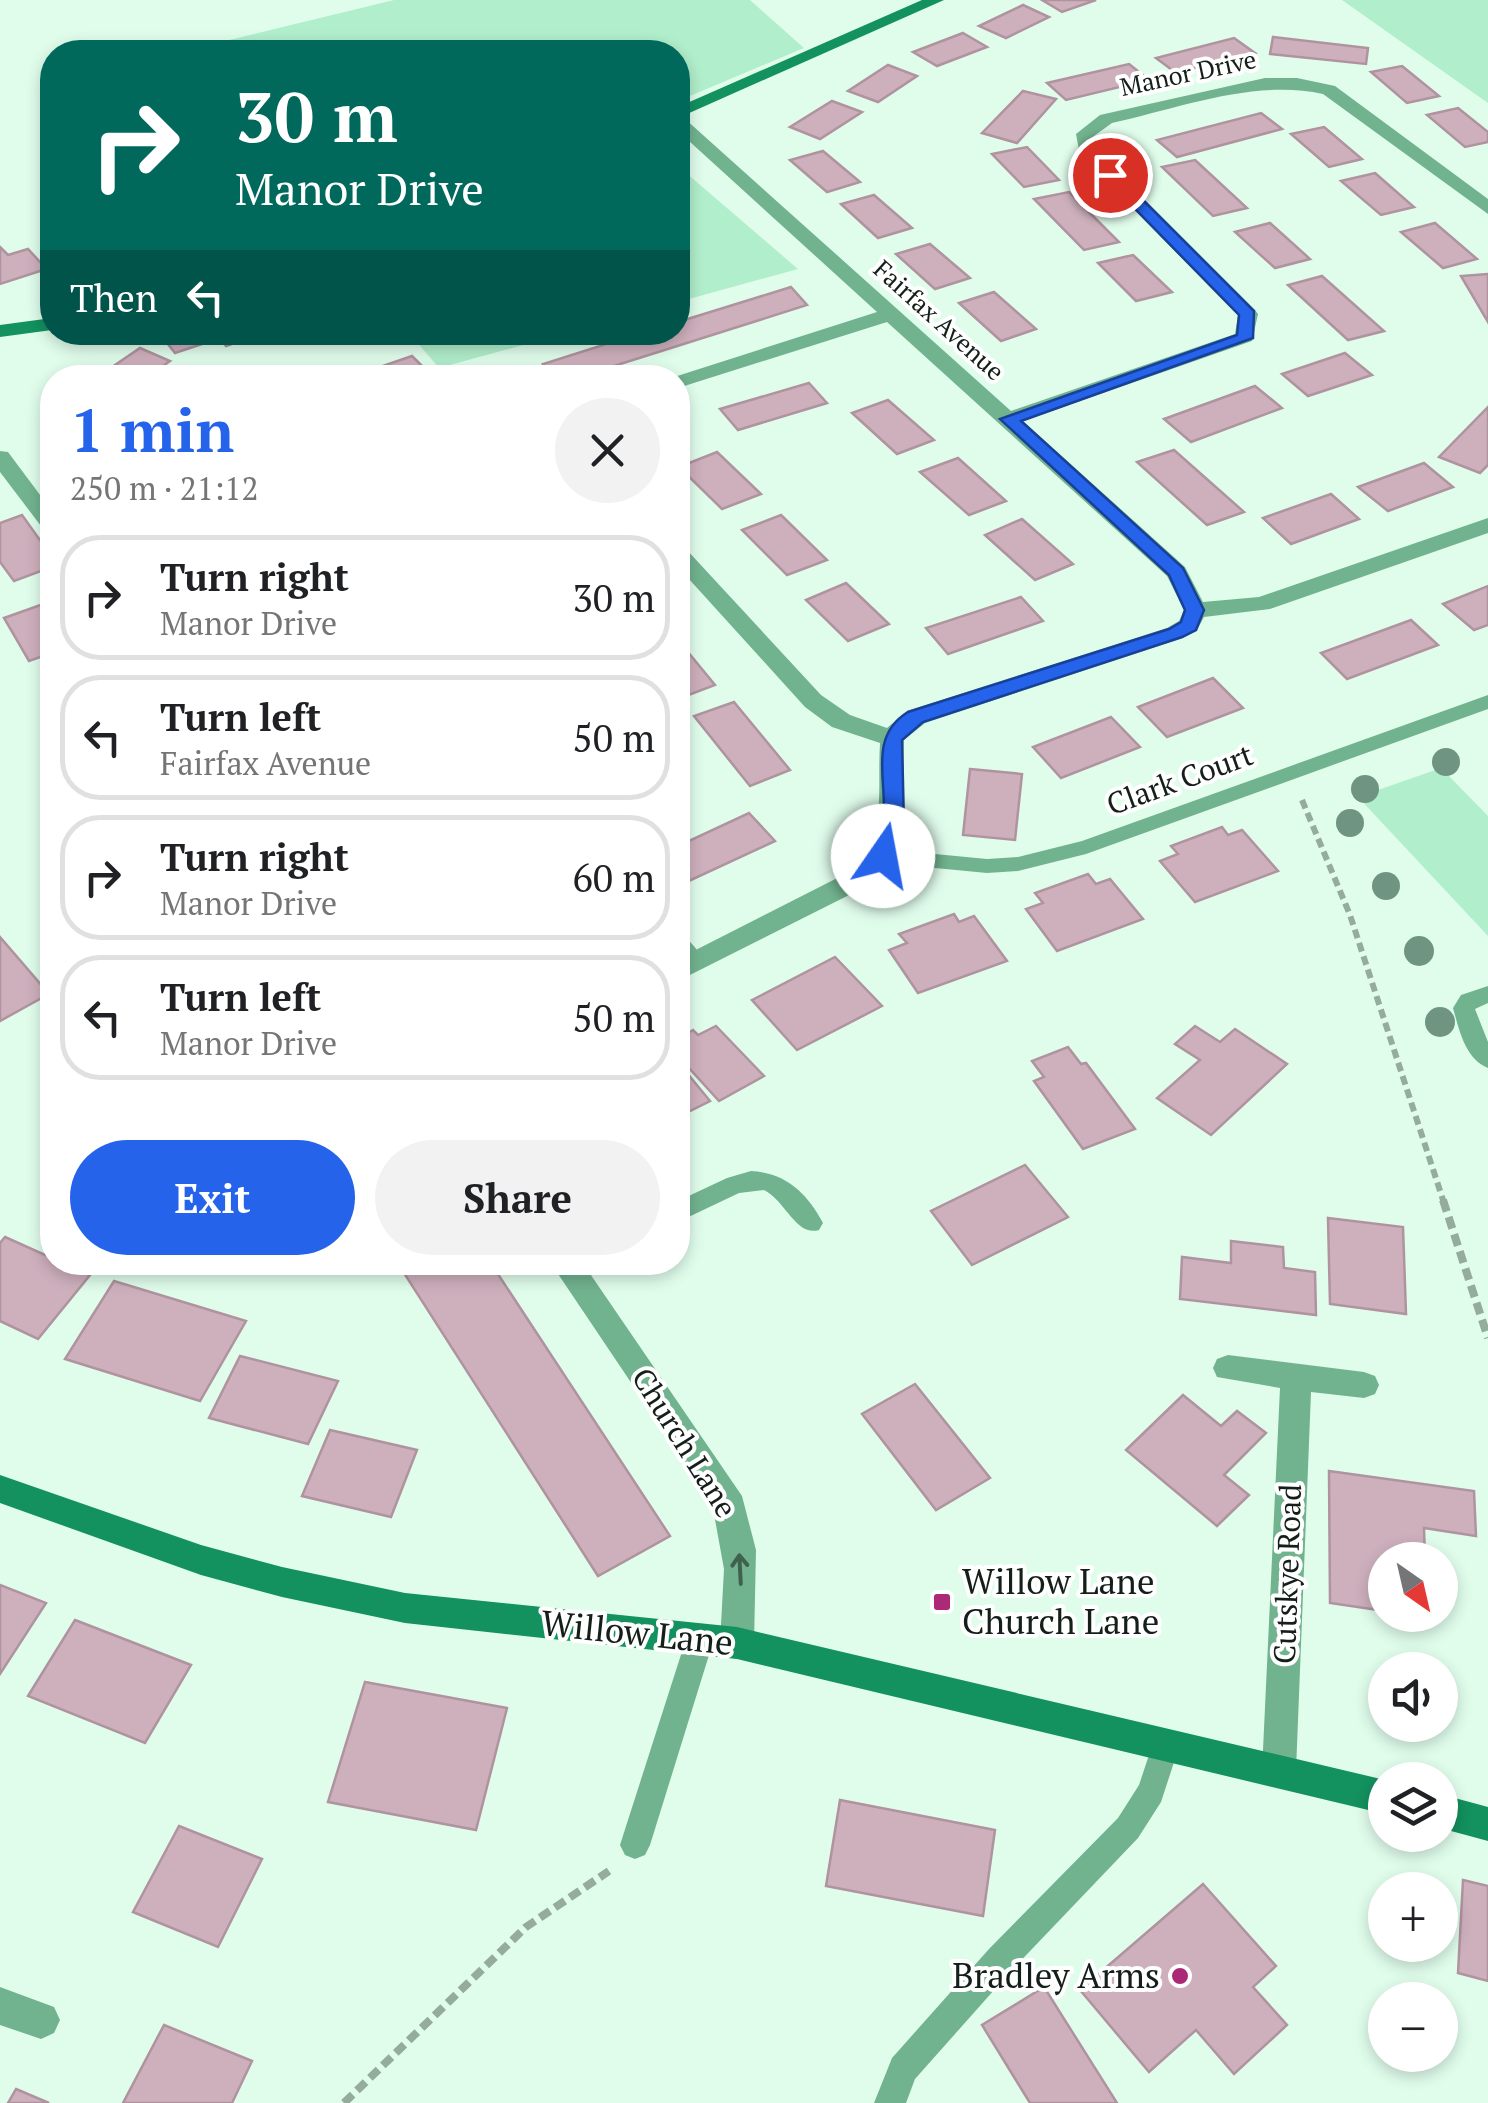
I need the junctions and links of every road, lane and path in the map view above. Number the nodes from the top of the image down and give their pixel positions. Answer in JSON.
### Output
{"nodes":[{"id":1,"x":936,"y":0,"type":"edge"},
{"id":2,"x":690,"y":108,"type":"edge"},
{"id":3,"x":690,"y":133,"type":"edge"},
{"id":4,"x":1488,"y":208,"type":"edge"},
{"id":5,"x":891,"y":314,"type":"junction"},
{"id":6,"x":40,"y":326,"type":"edge"},
{"id":7,"x":0,"y":331,"type":"edge"},
{"id":8,"x":690,"y":378,"type":"edge"},
{"id":9,"x":1009,"y":419,"type":"junction"},
{"id":10,"x":0,"y":457,"type":"edge"},
{"id":11,"x":40,"y":509,"type":"edge"},
{"id":12,"x":1488,"y":526,"type":"edge"},
{"id":13,"x":690,"y":567,"type":"edge"},
{"id":14,"x":1195,"y":610,"type":"junction"},
{"id":15,"x":1488,"y":702,"type":"edge"},
{"id":16,"x":892,"y":739,"type":"junction"},
{"id":17,"x":1288,"y":772,"type":"junction"},
{"id":18,"x":883,"y":856,"type":"junction"},
{"id":19,"x":690,"y":965,"type":"edge"},
{"id":20,"x":1488,"y":994,"type":"edge"},
{"id":21,"x":1488,"y":1059,"type":"edge"},
{"id":22,"x":690,"y":1206,"type":"edge"},
{"id":23,"x":810,"y":1223,"type":"dead end"},
{"id":24,"x":576,"y":1275,"type":"edge"},
{"id":25,"x":1488,"y":1338,"type":"edge"},
{"id":26,"x":1228,"y":1368,"type":"dead end"},
{"id":27,"x":1296,"y":1376,"type":"junction"},
{"id":28,"x":1364,"y":1385,"type":"dead end"},
{"id":29,"x":0,"y":1489,"type":"edge"},
{"id":30,"x":700,"y":1639,"type":"junction"},
{"id":31,"x":737,"y":1643,"type":"junction"},
{"id":32,"x":1166,"y":1746,"type":"junction"},
{"id":33,"x":1279,"y":1771,"type":"junction"},
{"id":34,"x":1368,"y":1793,"type":"edge"},
{"id":35,"x":1458,"y":1816,"type":"edge"},
{"id":36,"x":1488,"y":1824,"type":"edge"},
{"id":37,"x":635,"y":1845,"type":"joint"},
{"id":38,"x":0,"y":2006,"type":"edge"},
{"id":39,"x":41,"y":2020,"type":"dead end"},
{"id":40,"x":344,"y":2103,"type":"edge"},
{"id":41,"x":890,"y":2103,"type":"edge"}],
"edges":[{"from":1,"to":2,"type":"main road"},
{"from":3,"to":5,"type":"street","name":"Fairfax Avenue"},
{"from":4,"to":9,"type":"street","name":"Manor Drive"},
{"from":5,"to":8,"type":"street"},
{"from":5,"to":9,"type":"street","name":"Fairfax Avenue"},
{"from":6,"to":7,"type":"main road"},
{"from":9,"to":14,"type":"street","name":"Fairfax Avenue"},
{"from":10,"to":11,"type":"street"},
{"from":12,"to":14,"type":"street"},
{"from":13,"to":16,"type":"street"},
{"from":14,"to":16,"type":"street"},
{"from":15,"to":17,"type":"lane","name":"Clark Court"},
{"from":16,"to":18,"type":"street"},
{"from":17,"to":18,"type":"lane","name":"Clark Court"},
{"from":17,"to":25,"type":"path"},
{"from":18,"to":19,"type":"street"},
{"from":20,"to":21,"type":"lane"},
{"from":22,"to":23,"type":"lane"},
{"from":31,"to":24,"type":"street","name":"Church Lane","one_way":true},
{"from":26,"to":27,"type":"street"},
{"from":27,"to":28,"type":"street"},
{"from":27,"to":33,"type":"street","name":"Cutskye Road"},
{"from":29,"to":30,"type":"main road","name":"Willow Lane"},
{"from":30,"to":31,"type":"main road","name":"Willow Lane"},
{"from":30,"to":37,"type":"lane"},
{"from":31,"to":32,"type":"main road","name":"Willow Lane"},
{"from":32,"to":33,"type":"main road","name":"Willow Lane"},
{"from":32,"to":41,"type":"lane"},
{"from":33,"to":34,"type":"main road","name":"Willow Lane"},
{"from":35,"to":36,"type":"main road"},
{"from":37,"to":40,"type":"path"},
{"from":38,"to":39,"type":"street"}]}
